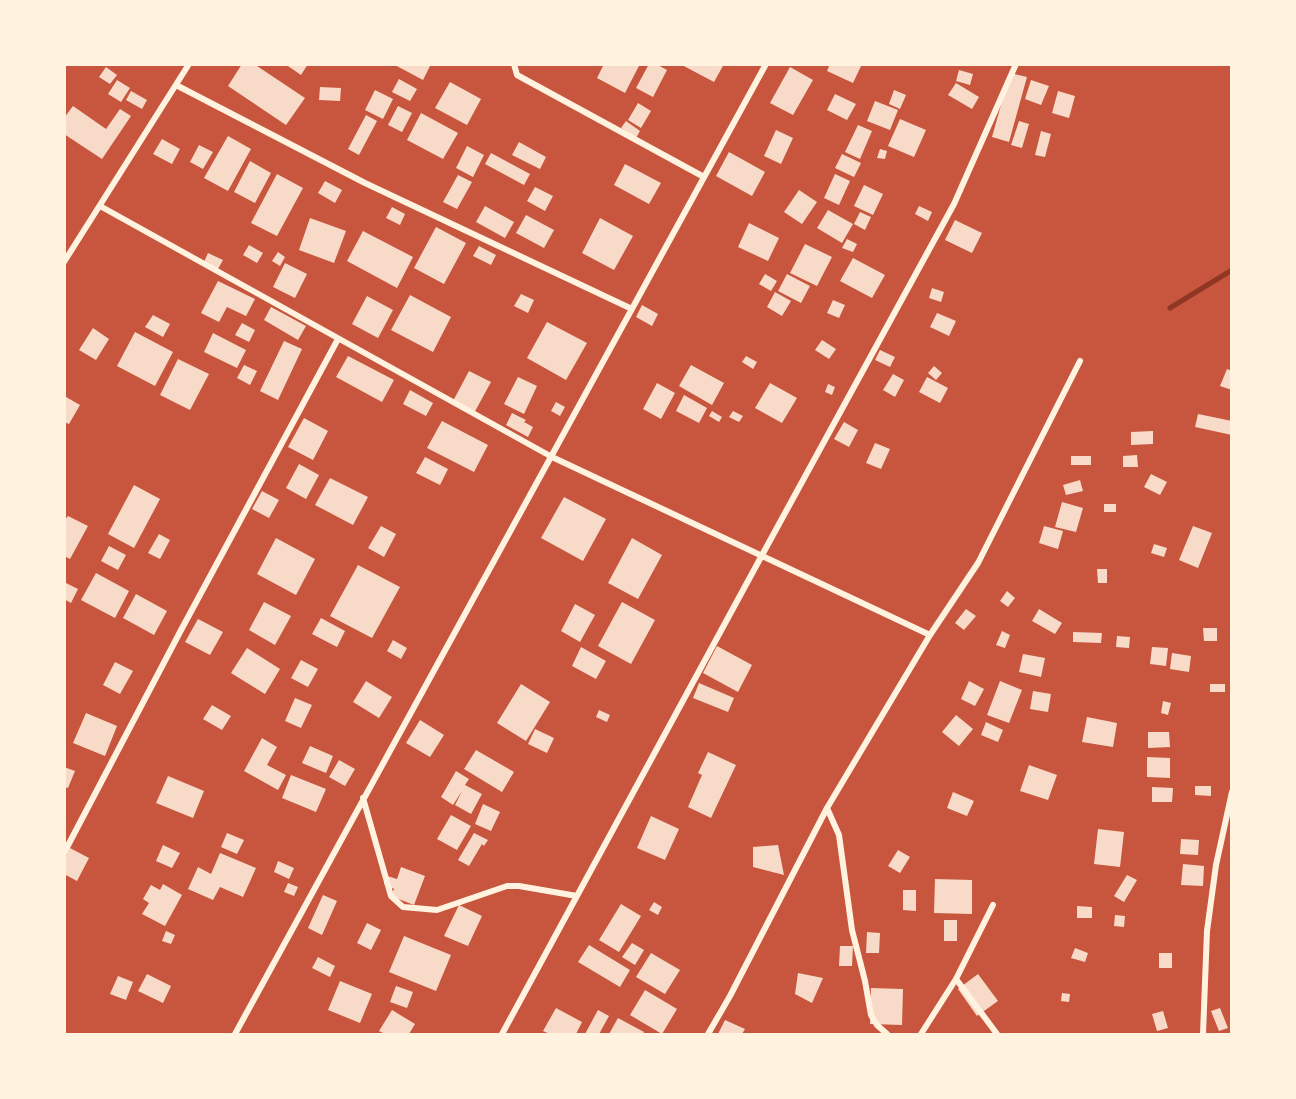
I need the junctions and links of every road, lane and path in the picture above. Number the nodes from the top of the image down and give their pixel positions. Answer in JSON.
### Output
{"nodes":[{"id":1,"x":189,"y":64,"type":"edge"},
{"id":2,"x":514,"y":64,"type":"edge"},
{"id":3,"x":766,"y":64,"type":"edge"},
{"id":4,"x":1016,"y":64,"type":"edge"},
{"id":5,"x":176,"y":85,"type":"junction"},
{"id":6,"x":704,"y":177,"type":"junction"},
{"id":7,"x":100,"y":206,"type":"junction"},
{"id":8,"x":64,"y":262,"type":"edge"},
{"id":9,"x":632,"y":309,"type":"junction"},
{"id":10,"x":338,"y":339,"type":"junction"},
{"id":11,"x":1080,"y":361,"type":"dead end"},
{"id":12,"x":552,"y":456,"type":"junction"},
{"id":13,"x":760,"y":556,"type":"junction"},
{"id":14,"x":930,"y":635,"type":"junction"},
{"id":15,"x":1232,"y":792,"type":"edge"},
{"id":16,"x":363,"y":798,"type":"junction"},
{"id":17,"x":827,"y":808,"type":"junction"},
{"id":18,"x":64,"y":853,"type":"edge"},
{"id":19,"x":577,"y":896,"type":"junction"},
{"id":20,"x":993,"y":905,"type":"dead end"},
{"id":21,"x":957,"y":979,"type":"junction"},
{"id":22,"x":235,"y":1035,"type":"edge"},
{"id":23,"x":502,"y":1035,"type":"edge"},
{"id":24,"x":708,"y":1035,"type":"edge"},
{"id":25,"x":887,"y":1035,"type":"edge"},
{"id":26,"x":921,"y":1035,"type":"edge"},
{"id":27,"x":997,"y":1035,"type":"edge"},
{"id":28,"x":1203,"y":1035,"type":"edge"}],
"edges":[{"from":1,"to":5,"type":"street"},
{"from":2,"to":6,"type":"street"},
{"from":3,"to":6,"type":"street"},
{"from":4,"to":13,"type":"street"},
{"from":5,"to":7,"type":"street"},
{"from":5,"to":9,"type":"street"},
{"from":6,"to":9,"type":"street"},
{"from":7,"to":8,"type":"street"},
{"from":7,"to":10,"type":"street"},
{"from":9,"to":12,"type":"street"},
{"from":10,"to":12,"type":"street"},
{"from":10,"to":18,"type":"street"},
{"from":11,"to":14,"type":"street"},
{"from":12,"to":13,"type":"street"},
{"from":12,"to":16,"type":"street"},
{"from":13,"to":14,"type":"street"},
{"from":13,"to":19,"type":"street"},
{"from":14,"to":17,"type":"street"},
{"from":15,"to":28,"type":"street"},
{"from":16,"to":19,"type":"street"},
{"from":16,"to":22,"type":"street"},
{"from":17,"to":24,"type":"street"},
{"from":17,"to":25,"type":"street"},
{"from":19,"to":23,"type":"street"},
{"from":20,"to":21,"type":"street"},
{"from":21,"to":26,"type":"street"},
{"from":21,"to":27,"type":"street"}]}
